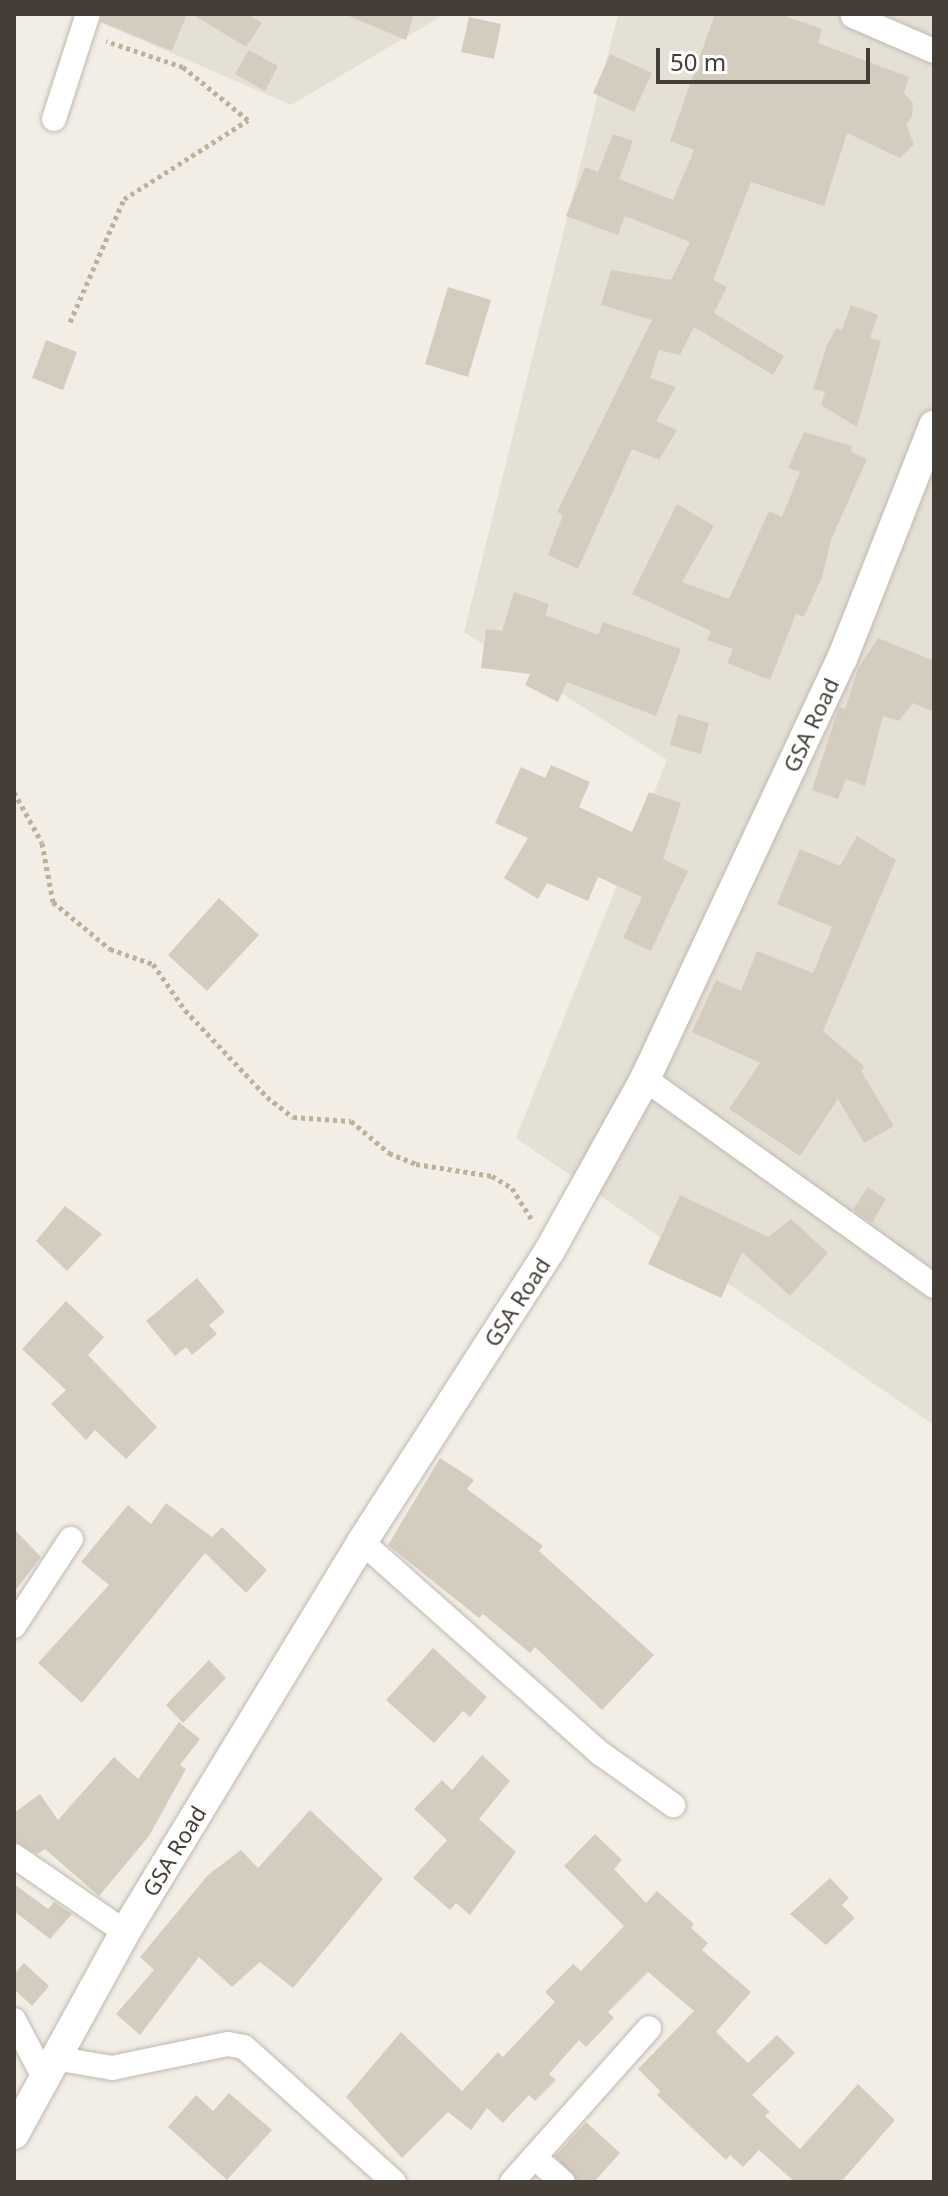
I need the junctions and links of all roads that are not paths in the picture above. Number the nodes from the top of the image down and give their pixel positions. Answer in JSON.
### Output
{"nodes":[{"id":1,"x":853,"y":16,"type":"edge"},
{"id":2,"x":85,"y":23,"type":"edge"},
{"id":3,"x":934,"y":51,"type":"edge"},
{"id":4,"x":54,"y":119,"type":"dead end"},
{"id":5,"x":934,"y":425,"type":"edge"},
{"id":6,"x":645,"y":1079,"type":"junction"},
{"id":7,"x":934,"y":1286,"type":"edge"},
{"id":8,"x":71,"y":1539,"type":"dead end"},
{"id":9,"x":362,"y":1542,"type":"junction"},
{"id":10,"x":14,"y":1626,"type":"edge"},
{"id":11,"x":673,"y":1805,"type":"dead end"},
{"id":12,"x":14,"y":1856,"type":"edge"},
{"id":13,"x":125,"y":1932,"type":"junction"},
{"id":14,"x":14,"y":2020,"type":"edge"},
{"id":15,"x":649,"y":2028,"type":"dead end"},
{"id":16,"x":53,"y":2070,"type":"junction"},
{"id":17,"x":14,"y":2134,"type":"edge"},
{"id":18,"x":534,"y":2157,"type":"junction"},
{"id":19,"x":394,"y":2182,"type":"edge"},
{"id":20,"x":512,"y":2182,"type":"edge"},
{"id":21,"x":563,"y":2182,"type":"edge"}],
"edges":[{"from":1,"to":3,"type":"street"},
{"from":2,"to":4,"type":"street"},
{"from":5,"to":6,"type":"street","name":"GSA Road"},
{"from":6,"to":7,"type":"street"},
{"from":6,"to":9,"type":"street","name":"GSA Road"},
{"from":8,"to":10,"type":"street"},
{"from":9,"to":11,"type":"street"},
{"from":9,"to":13,"type":"street","name":"GSA Road"},
{"from":12,"to":13,"type":"street"},
{"from":13,"to":16,"type":"street","name":"GSA Road"},
{"from":14,"to":16,"type":"street"},
{"from":15,"to":18,"type":"street"},
{"from":16,"to":17,"type":"street","name":"GSA Road"},
{"from":16,"to":19,"type":"street"},
{"from":18,"to":20,"type":"street"},
{"from":18,"to":21,"type":"street"}]}
